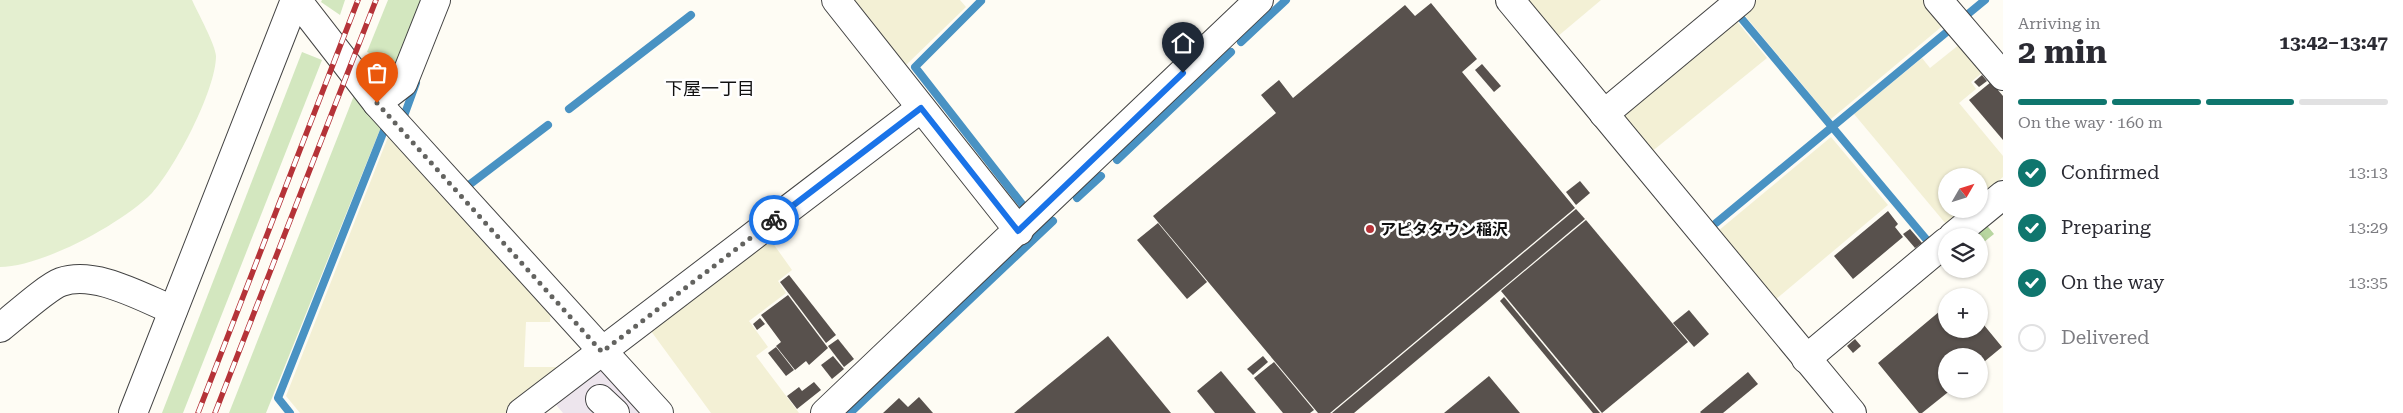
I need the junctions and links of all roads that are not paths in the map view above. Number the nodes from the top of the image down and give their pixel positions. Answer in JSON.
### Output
{"nodes":[{"id":1,"x":296,"y":0,"type":"edge"},
{"id":2,"x":436,"y":0,"type":"edge"},
{"id":3,"x":836,"y":0,"type":"edge"},
{"id":4,"x":1259,"y":0,"type":"edge"},
{"id":5,"x":1510,"y":0,"type":"edge"},
{"id":6,"x":1741,"y":0,"type":"edge"},
{"id":7,"x":1938,"y":0,"type":"edge"},
{"id":8,"x":2003,"y":76,"type":"edge"},
{"id":9,"x":377,"y":103,"type":"junction"},
{"id":10,"x":921,"y":108,"type":"junction"},
{"id":11,"x":1604,"y":114,"type":"junction"},
{"id":12,"x":2003,"y":195,"type":"edge"},
{"id":13,"x":1963,"y":228,"type":"edge"},
{"id":14,"x":1018,"y":231,"type":"junction"},
{"id":15,"x":1938,"y":249,"type":"edge"},
{"id":16,"x":173,"y":310,"type":"junction"},
{"id":17,"x":0,"y":328,"type":"edge"},
{"id":18,"x":602,"y":352,"type":"junction"},
{"id":19,"x":1806,"y":358,"type":"junction"},
{"id":20,"x":133,"y":413,"type":"edge"},
{"id":21,"x":522,"y":413,"type":"edge"},
{"id":22,"x":659,"y":413,"type":"edge"},
{"id":23,"x":826,"y":413,"type":"edge"},
{"id":24,"x":1852,"y":413,"type":"edge"}],
"edges":[{"from":1,"to":9,"type":"street"},
{"from":1,"to":16,"type":"street"},
{"from":2,"to":9,"type":"street"},
{"from":3,"to":10,"type":"street"},
{"from":4,"to":14,"type":"street"},
{"from":5,"to":11,"type":"street"},
{"from":6,"to":11,"type":"street"},
{"from":7,"to":8,"type":"street"},
{"from":9,"to":18,"type":"street"},
{"from":10,"to":14,"type":"street"},
{"from":10,"to":18,"type":"street"},
{"from":11,"to":19,"type":"street"},
{"from":12,"to":13,"type":"street"},
{"from":14,"to":23,"type":"street"},
{"from":15,"to":19,"type":"street"},
{"from":16,"to":17,"type":"street"},
{"from":16,"to":20,"type":"street"},
{"from":18,"to":21,"type":"street"},
{"from":18,"to":22,"type":"street"},
{"from":19,"to":24,"type":"street"}]}
